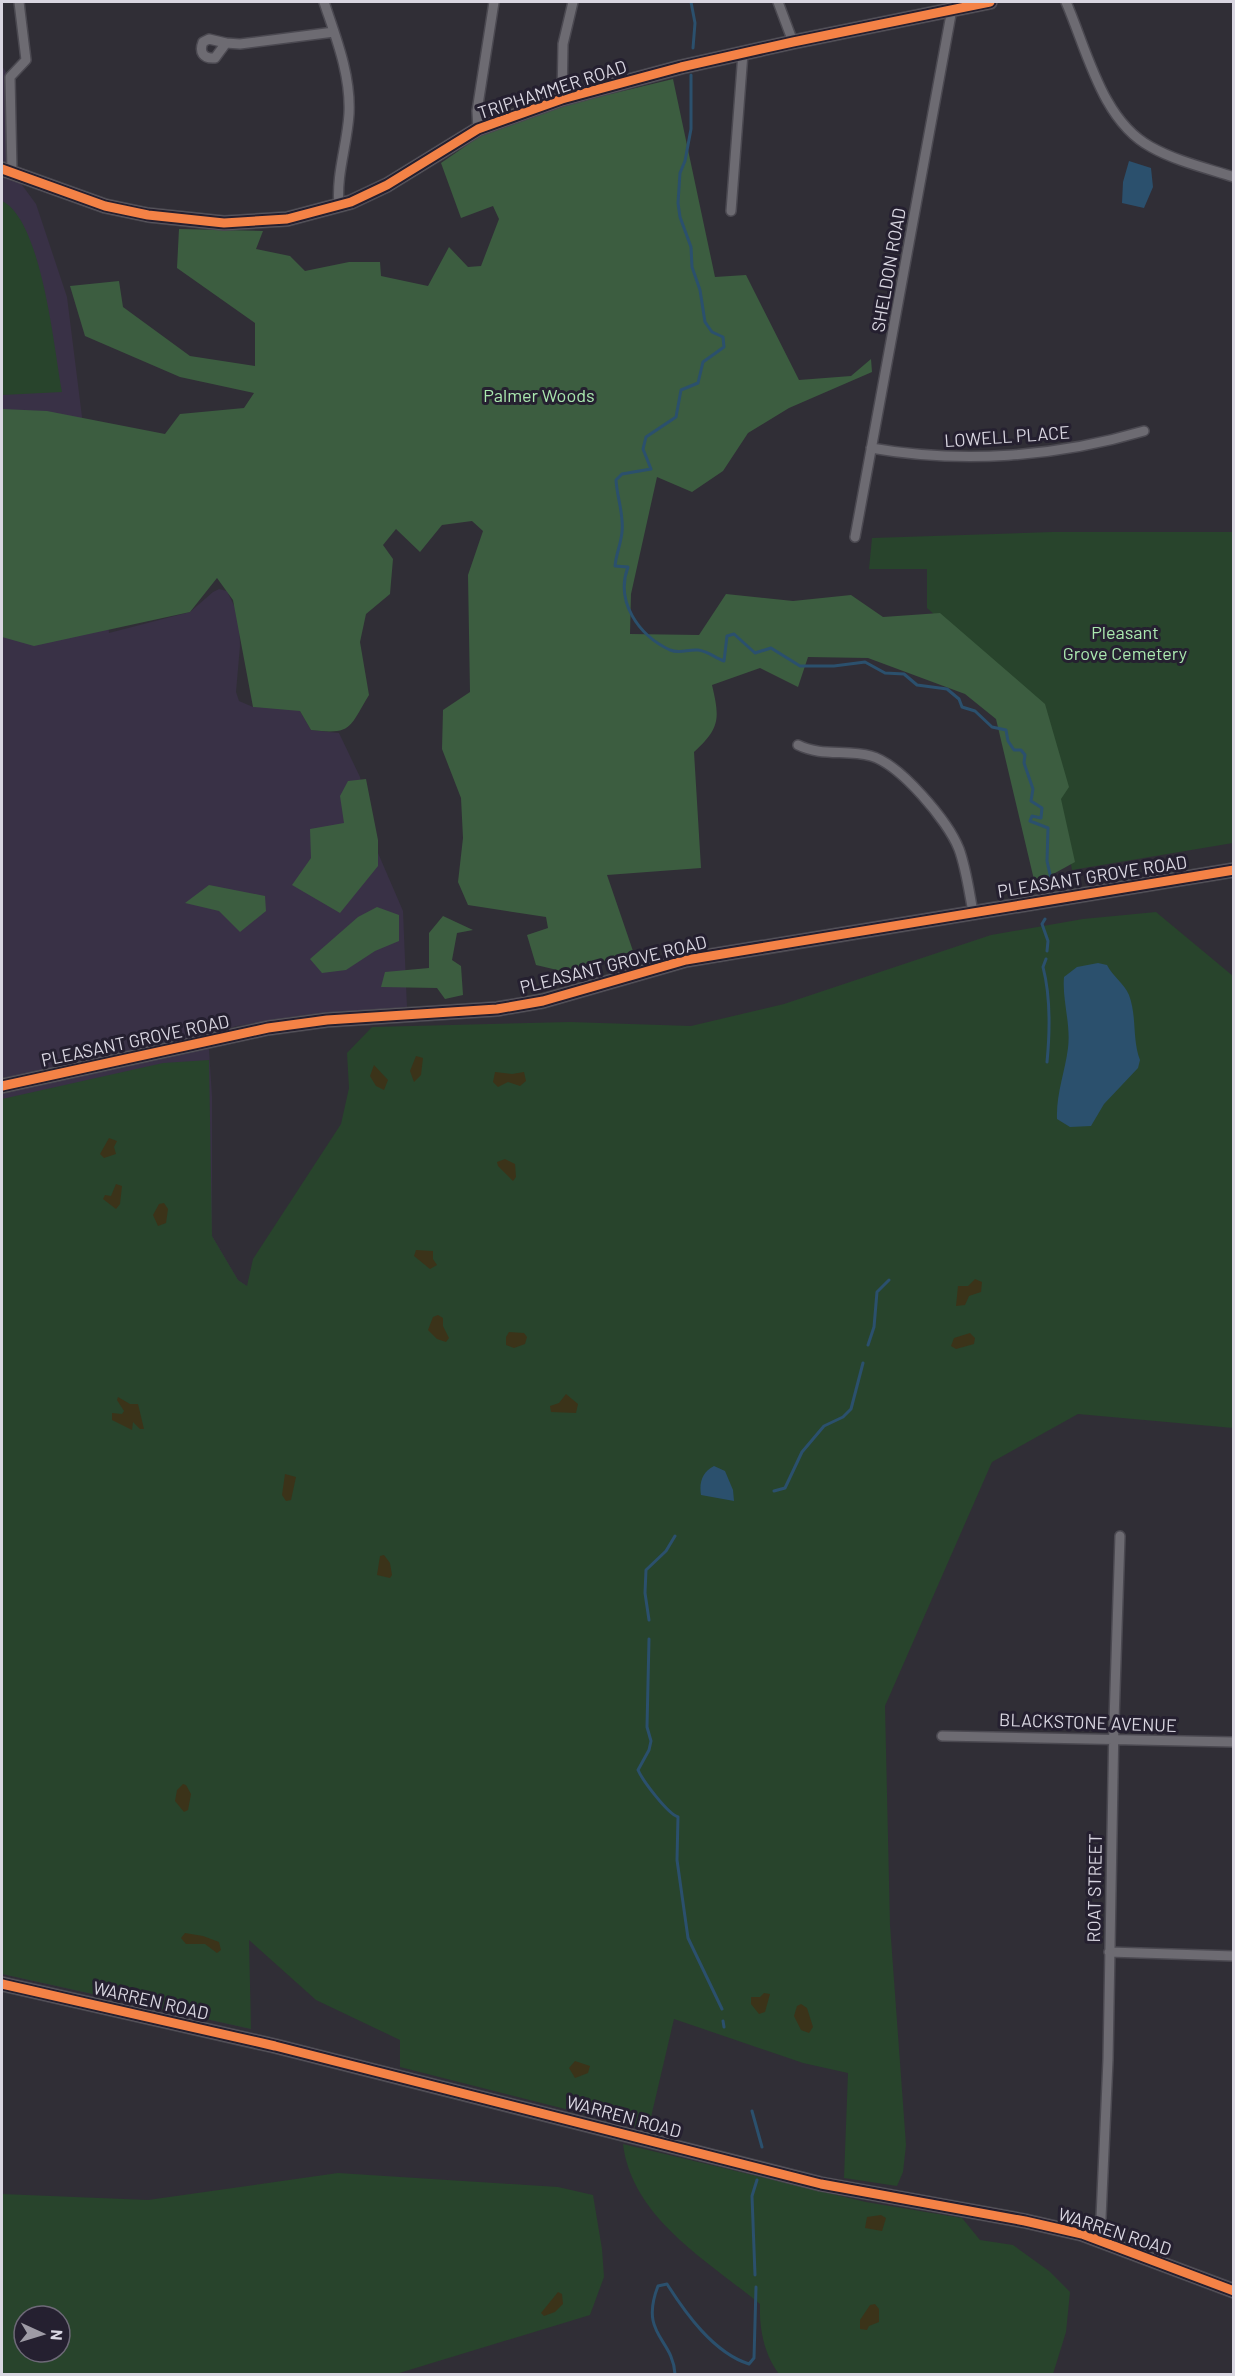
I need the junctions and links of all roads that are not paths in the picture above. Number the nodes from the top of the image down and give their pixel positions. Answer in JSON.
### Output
{"nodes":[{"id":1,"x":19,"y":2,"type":"edge"},
{"id":2,"x":324,"y":2,"type":"edge"},
{"id":3,"x":494,"y":2,"type":"edge"},
{"id":4,"x":573,"y":2,"type":"edge"},
{"id":5,"x":778,"y":2,"type":"edge"},
{"id":6,"x":990,"y":2,"type":"edge"},
{"id":7,"x":1066,"y":2,"type":"edge"},
{"id":8,"x":952,"y":9,"type":"junction"},
{"id":9,"x":334,"y":32,"type":"junction"},
{"id":10,"x":793,"y":42,"type":"junction"},
{"id":11,"x":226,"y":43,"type":"dead end"},
{"id":12,"x":743,"y":53,"type":"junction"},
{"id":13,"x":562,"y":99,"type":"junction"},
{"id":14,"x":478,"y":129,"type":"junction"},
{"id":15,"x":7,"y":170,"type":"edge"},
{"id":16,"x":1233,"y":177,"type":"edge"},
{"id":17,"x":339,"y":206,"type":"junction"},
{"id":18,"x":731,"y":211,"type":"dead end"},
{"id":19,"x":1144,"y":431,"type":"dead end"},
{"id":20,"x":871,"y":448,"type":"junction"},
{"id":21,"x":855,"y":537,"type":"dead end"},
{"id":22,"x":798,"y":745,"type":"dead end"},
{"id":23,"x":1233,"y":870,"type":"edge"},
{"id":24,"x":973,"y":912,"type":"junction"},
{"id":25,"x":2,"y":1086,"type":"edge"},
{"id":26,"x":1120,"y":1536,"type":"dead end"},
{"id":27,"x":942,"y":1736,"type":"dead end"},
{"id":28,"x":1114,"y":1739,"type":"junction"},
{"id":29,"x":1233,"y":1742,"type":"edge"},
{"id":30,"x":1110,"y":1952,"type":"junction"},
{"id":31,"x":1233,"y":1956,"type":"edge"},
{"id":32,"x":2,"y":1984,"type":"edge"},
{"id":33,"x":1100,"y":2240,"type":"junction"},
{"id":34,"x":1233,"y":2291,"type":"edge"}],
"edges":[{"from":1,"to":15,"type":"street"},
{"from":2,"to":9,"type":"street"},
{"from":3,"to":14,"type":"street"},
{"from":4,"to":13,"type":"street"},
{"from":5,"to":10,"type":"street"},
{"from":6,"to":8,"type":"street","name":"TRIPHAMMER ROAD"},
{"from":7,"to":16,"type":"street"},
{"from":8,"to":10,"type":"street","name":"TRIPHAMMER ROAD"},
{"from":8,"to":20,"type":"street","name":"SHELDON ROAD"},
{"from":9,"to":11,"type":"street"},
{"from":9,"to":17,"type":"street"},
{"from":10,"to":12,"type":"street","name":"TRIPHAMMER ROAD"},
{"from":12,"to":13,"type":"street","name":"TRIPHAMMER ROAD"},
{"from":12,"to":18,"type":"street"},
{"from":13,"to":14,"type":"street","name":"TRIPHAMMER ROAD"},
{"from":14,"to":17,"type":"street","name":"TRIPHAMMER ROAD"},
{"from":15,"to":17,"type":"street","name":"TRIPHAMMER ROAD"},
{"from":19,"to":20,"type":"street","name":"LOWELL PLACE"},
{"from":20,"to":21,"type":"street","name":"SHELDON ROAD"},
{"from":22,"to":24,"type":"street"},
{"from":23,"to":24,"type":"street","name":"PLEASANT GROVE ROAD"},
{"from":24,"to":25,"type":"street","name":"PLEASANT GROVE ROAD"},
{"from":26,"to":28,"type":"street","name":"ROAT STREET"},
{"from":27,"to":28,"type":"street","name":"BLACKSTONE AVENUE"},
{"from":28,"to":29,"type":"street","name":"BLACKSTONE AVENUE"},
{"from":28,"to":30,"type":"street","name":"ROAT STREET"},
{"from":30,"to":31,"type":"street"},
{"from":30,"to":33,"type":"street","name":"ROAT STREET"},
{"from":32,"to":33,"type":"street","name":"WARREN ROAD"},
{"from":33,"to":34,"type":"street","name":"WARREN ROAD"}]}
